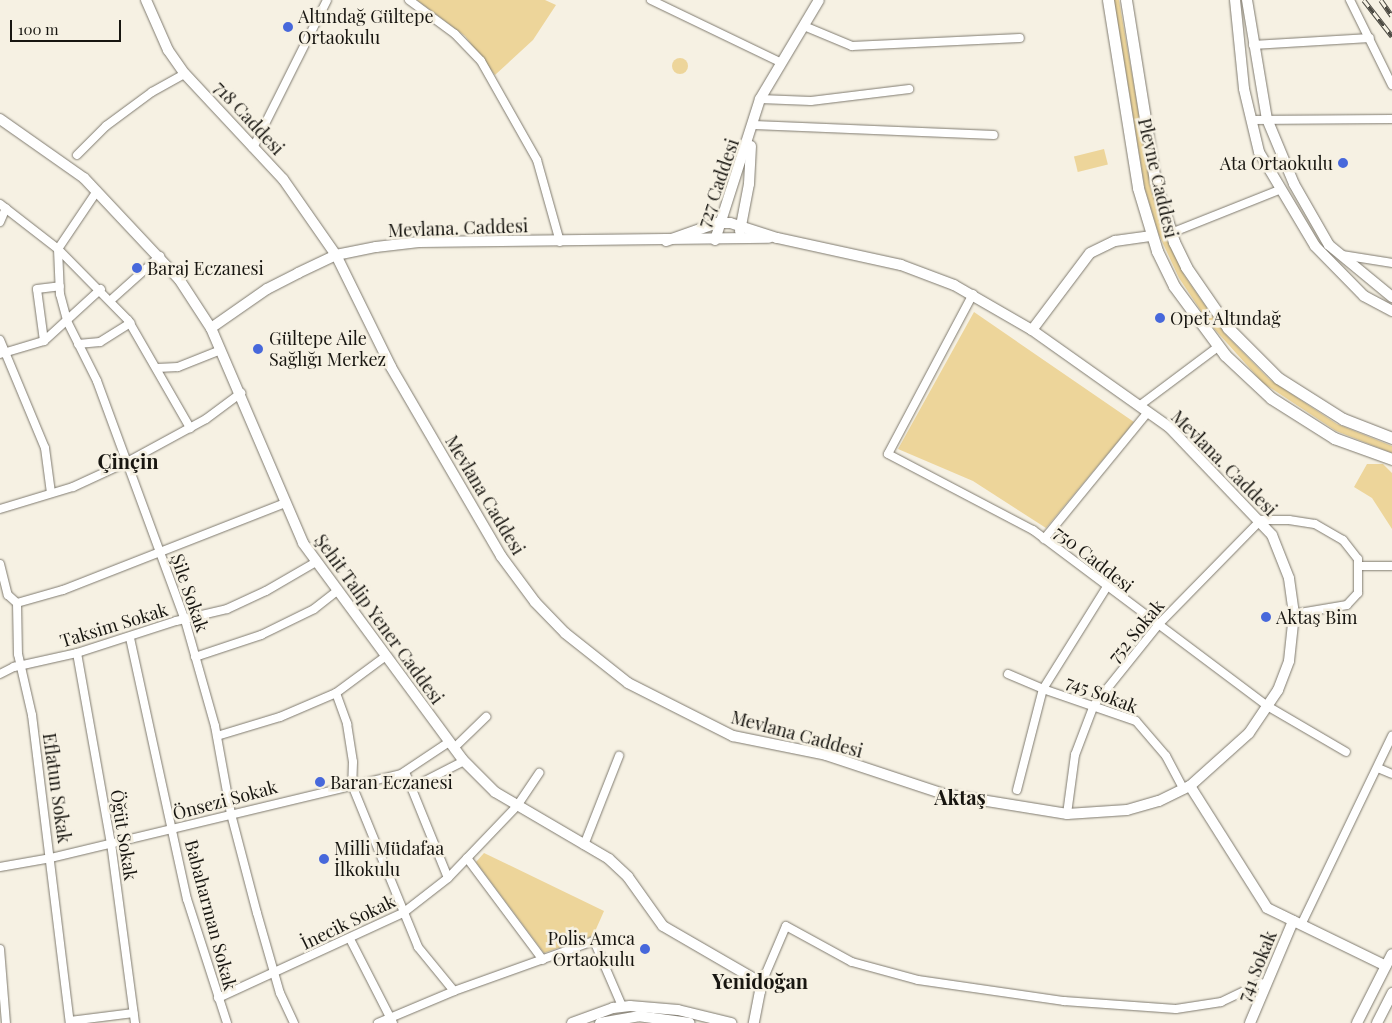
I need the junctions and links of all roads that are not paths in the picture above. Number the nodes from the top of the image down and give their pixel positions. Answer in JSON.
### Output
{"nodes":[{"id":1,"x":146,"y":0,"type":"edge"},
{"id":2,"x":327,"y":0,"type":"edge"},
{"id":3,"x":408,"y":0,"type":"edge"},
{"id":4,"x":651,"y":0,"type":"edge"},
{"id":5,"x":818,"y":0,"type":"edge"},
{"id":6,"x":1108,"y":0,"type":"edge"},
{"id":7,"x":1126,"y":0,"type":"edge"},
{"id":8,"x":1235,"y":0,"type":"edge"},
{"id":9,"x":1247,"y":0,"type":"edge"},
{"id":10,"x":1350,"y":0,"type":"edge"},
{"id":11,"x":804,"y":26,"type":"junction"},
{"id":12,"x":1020,"y":38,"type":"dead end"},
{"id":13,"x":1370,"y":38,"type":"junction"},
{"id":14,"x":1253,"y":45,"type":"junction"},
{"id":15,"x":780,"y":62,"type":"junction"},
{"id":16,"x":185,"y":74,"type":"junction"},
{"id":17,"x":1392,"y":84,"type":"edge"},
{"id":18,"x":909,"y":89,"type":"dead end"},
{"id":19,"x":760,"y":99,"type":"junction"},
{"id":20,"x":0,"y":119,"type":"edge"},
{"id":21,"x":1267,"y":119,"type":"junction"},
{"id":22,"x":1392,"y":119,"type":"edge"},
{"id":23,"x":1252,"y":120,"type":"junction"},
{"id":24,"x":754,"y":125,"type":"junction"},
{"id":25,"x":994,"y":134,"type":"dead end"},
{"id":26,"x":751,"y":135,"type":"junction"},
{"id":27,"x":253,"y":148,"type":"junction"},
{"id":28,"x":77,"y":155,"type":"dead end"},
{"id":29,"x":1279,"y":190,"type":"junction"},
{"id":30,"x":97,"y":191,"type":"junction"},
{"id":31,"x":3,"y":206,"type":"edge"},
{"id":32,"x":0,"y":222,"type":"edge"},
{"id":33,"x":720,"y":223,"type":"junction"},
{"id":34,"x":740,"y":226,"type":"junction"},
{"id":35,"x":1171,"y":233,"type":"junction"},
{"id":36,"x":1152,"y":236,"type":"junction"},
{"id":37,"x":777,"y":238,"type":"junction"},
{"id":38,"x":740,"y":239,"type":"junction"},
{"id":39,"x":666,"y":240,"type":"junction"},
{"id":40,"x":715,"y":240,"type":"junction"},
{"id":41,"x":560,"y":242,"type":"junction"},
{"id":42,"x":58,"y":248,"type":"junction"},
{"id":43,"x":336,"y":254,"type":"junction"},
{"id":44,"x":1342,"y":254,"type":"junction"},
{"id":45,"x":160,"y":256,"type":"junction"},
{"id":46,"x":1392,"y":263,"type":"edge"},
{"id":47,"x":60,"y":286,"type":"junction"},
{"id":48,"x":101,"y":289,"type":"junction"},
{"id":49,"x":974,"y":294,"type":"junction"},
{"id":50,"x":1392,"y":297,"type":"edge"},
{"id":51,"x":111,"y":300,"type":"junction"},
{"id":52,"x":1392,"y":311,"type":"edge"},
{"id":53,"x":67,"y":321,"type":"junction"},
{"id":54,"x":130,"y":323,"type":"junction"},
{"id":55,"x":211,"y":328,"type":"junction"},
{"id":56,"x":1032,"y":330,"type":"junction"},
{"id":57,"x":0,"y":340,"type":"edge"},
{"id":58,"x":44,"y":341,"type":"junction"},
{"id":59,"x":78,"y":344,"type":"junction"},
{"id":60,"x":1218,"y":347,"type":"junction"},
{"id":61,"x":222,"y":350,"type":"junction"},
{"id":62,"x":3,"y":353,"type":"edge"},
{"id":63,"x":157,"y":368,"type":"junction"},
{"id":64,"x":241,"y":393,"type":"junction"},
{"id":65,"x":1139,"y":406,"type":"junction"},
{"id":66,"x":1148,"y":412,"type":"junction"},
{"id":67,"x":190,"y":428,"type":"junction"},
{"id":68,"x":1392,"y":438,"type":"edge"},
{"id":69,"x":1392,"y":459,"type":"edge"},
{"id":70,"x":127,"y":462,"type":"junction"},
{"id":71,"x":51,"y":493,"type":"junction"},
{"id":72,"x":284,"y":503,"type":"junction"},
{"id":73,"x":0,"y":509,"type":"edge"},
{"id":74,"x":1261,"y":520,"type":"junction"},
{"id":75,"x":1044,"y":539,"type":"junction"},
{"id":76,"x":160,"y":552,"type":"junction"},
{"id":77,"x":316,"y":562,"type":"junction"},
{"id":78,"x":0,"y":564,"type":"edge"},
{"id":79,"x":1360,"y":566,"type":"junction"},
{"id":80,"x":1392,"y":566,"type":"edge"},
{"id":81,"x":1106,"y":588,"type":"junction"},
{"id":82,"x":337,"y":591,"type":"junction"},
{"id":83,"x":17,"y":603,"type":"junction"},
{"id":84,"x":1294,"y":614,"type":"junction"},
{"id":85,"x":185,"y":620,"type":"junction"},
{"id":86,"x":1158,"y":625,"type":"junction"},
{"id":87,"x":130,"y":638,"type":"junction"},
{"id":88,"x":76,"y":654,"type":"junction"},
{"id":89,"x":386,"y":656,"type":"junction"},
{"id":90,"x":195,"y":657,"type":"junction"},
{"id":91,"x":23,"y":664,"type":"junction"},
{"id":92,"x":0,"y":674,"type":"edge"},
{"id":93,"x":1008,"y":674,"type":"dead end"},
{"id":94,"x":1043,"y":689,"type":"junction"},
{"id":95,"x":336,"y":693,"type":"junction"},
{"id":96,"x":1094,"y":705,"type":"junction"},
{"id":97,"x":1269,"y":707,"type":"junction"},
{"id":98,"x":486,"y":717,"type":"dead end"},
{"id":99,"x":217,"y":736,"type":"junction"},
{"id":100,"x":1392,"y":736,"type":"edge"},
{"id":101,"x":452,"y":745,"type":"junction"},
{"id":102,"x":1346,"y":752,"type":"dead end"},
{"id":103,"x":619,"y":756,"type":"dead end"},
{"id":104,"x":464,"y":761,"type":"junction"},
{"id":105,"x":1378,"y":768,"type":"junction"},
{"id":106,"x":405,"y":772,"type":"junction"},
{"id":107,"x":539,"y":772,"type":"dead end"},
{"id":108,"x":1392,"y":774,"type":"edge"},
{"id":109,"x":352,"y":785,"type":"junction"},
{"id":110,"x":413,"y":787,"type":"junction"},
{"id":111,"x":1187,"y":788,"type":"junction"},
{"id":112,"x":1017,"y":790,"type":"dead end"},
{"id":113,"x":517,"y":806,"type":"junction"},
{"id":114,"x":231,"y":814,"type":"junction"},
{"id":115,"x":1067,"y":814,"type":"junction"},
{"id":116,"x":173,"y":830,"type":"junction"},
{"id":117,"x":111,"y":843,"type":"junction"},
{"id":118,"x":584,"y":845,"type":"junction"},
{"id":119,"x":51,"y":858,"type":"junction"},
{"id":120,"x":467,"y":858,"type":"junction"},
{"id":121,"x":0,"y":867,"type":"edge"},
{"id":122,"x":448,"y":878,"type":"junction"},
{"id":123,"x":403,"y":913,"type":"junction"},
{"id":124,"x":1297,"y":923,"type":"junction"},
{"id":125,"x":350,"y":939,"type":"junction"},
{"id":126,"x":0,"y":949,"type":"edge"},
{"id":127,"x":1392,"y":954,"type":"edge"},
{"id":128,"x":543,"y":960,"type":"junction"},
{"id":129,"x":1386,"y":966,"type":"junction"},
{"id":130,"x":274,"y":973,"type":"junction"},
{"id":131,"x":1261,"y":983,"type":"dead end"},
{"id":132,"x":760,"y":987,"type":"junction"},
{"id":133,"x":454,"y":991,"type":"junction"},
{"id":134,"x":1392,"y":994,"type":"edge"},
{"id":135,"x":218,"y":998,"type":"junction"},
{"id":136,"x":622,"y":1006,"type":"junction"},
{"id":137,"x":134,"y":1013,"type":"junction"},
{"id":138,"x":391,"y":1020,"type":"edge"},
{"id":139,"x":70,"y":1022,"type":"edge"},
{"id":140,"x":6,"y":1023,"type":"edge"},
{"id":141,"x":135,"y":1023,"type":"edge"},
{"id":142,"x":227,"y":1023,"type":"edge"},
{"id":143,"x":294,"y":1023,"type":"edge"},
{"id":144,"x":378,"y":1023,"type":"edge"},
{"id":145,"x":572,"y":1023,"type":"edge"},
{"id":146,"x":602,"y":1023,"type":"edge"},
{"id":147,"x":690,"y":1023,"type":"edge"},
{"id":148,"x":731,"y":1023,"type":"edge"},
{"id":149,"x":754,"y":1023,"type":"edge"},
{"id":150,"x":1250,"y":1023,"type":"edge"},
{"id":151,"x":1357,"y":1023,"type":"edge"},
{"id":152,"x":1377,"y":1023,"type":"edge"}],
"edges":[{"from":1,"to":16,"type":"street","name":"718 Caddesi"},
{"from":2,"to":27,"type":"street"},
{"from":3,"to":41,"type":"street"},
{"from":4,"to":15,"type":"street"},
{"from":5,"to":11,"type":"street","name":"727 Caddesi"},
{"from":6,"to":36,"type":"main road","name":"Plevne Caddesi"},
{"from":7,"to":35,"type":"main road","name":"Plevne Caddesi"},
{"from":8,"to":23,"type":"street"},
{"from":9,"to":14,"type":"street"},
{"from":10,"to":13,"type":"street"},
{"from":11,"to":12,"type":"street"},
{"from":11,"to":15,"type":"street","name":"727 Caddesi"},
{"from":13,"to":14,"type":"street"},
{"from":13,"to":17,"type":"street"},
{"from":14,"to":21,"type":"street"},
{"from":15,"to":19,"type":"street","name":"727 Caddesi"},
{"from":16,"to":27,"type":"street","name":"718 Caddesi"},
{"from":16,"to":28,"type":"street"},
{"from":18,"to":19,"type":"street"},
{"from":19,"to":24,"type":"street","name":"727 Caddesi"},
{"from":20,"to":30,"type":"street","name":"Şehit Talip Yener Caddesi"},
{"from":21,"to":22,"type":"street"},
{"from":21,"to":23,"type":"street"},
{"from":21,"to":44,"type":"street"},
{"from":23,"to":29,"type":"street"},
{"from":24,"to":25,"type":"street"},
{"from":24,"to":26,"type":"street","name":"727 Caddesi"},
{"from":26,"to":33,"type":"street","name":"727 Caddesi"},
{"from":26,"to":34,"type":"street","name":"727 Caddesi"},
{"from":27,"to":43,"type":"street","name":"718 Caddesi"},
{"from":29,"to":35,"type":"street"},
{"from":29,"to":52,"type":"street"},
{"from":30,"to":42,"type":"street"},
{"from":30,"to":45,"type":"street","name":"Şehit Talip Yener Caddesi"},
{"from":31,"to":32,"type":"street"},
{"from":31,"to":42,"type":"street"},
{"from":33,"to":34,"type":"street","name":"Mevlana. Caddesi"},
{"from":33,"to":39,"type":"street","name":"Mevlana. Caddesi"},
{"from":33,"to":40,"type":"street","name":"727 Caddesi"},
{"from":34,"to":37,"type":"street","name":"Mevlana. Caddesi"},
{"from":34,"to":38,"type":"street","name":"727 Caddesi"},
{"from":35,"to":68,"type":"main road","name":"Plevne Caddesi"},
{"from":36,"to":56,"type":"street"},
{"from":36,"to":60,"type":"main road","name":"Plevne Caddesi"},
{"from":37,"to":38,"type":"street","name":"Mevlana. Caddesi"},
{"from":37,"to":49,"type":"street","name":"Mevlana. Caddesi"},
{"from":38,"to":40,"type":"street","name":"Mevlana. Caddesi"},
{"from":39,"to":40,"type":"street","name":"Mevlana. Caddesi"},
{"from":39,"to":41,"type":"street","name":"Mevlana. Caddesi"},
{"from":41,"to":43,"type":"street","name":"Mevlana. Caddesi"},
{"from":42,"to":47,"type":"street","name":"Şile Sokak"},
{"from":42,"to":48,"type":"street"},
{"from":43,"to":55,"type":"street","name":"Mevlana. Caddesi"},
{"from":43,"to":115,"type":"street","name":"Mevlana Caddesi"},
{"from":44,"to":46,"type":"street"},
{"from":44,"to":50,"type":"street"},
{"from":45,"to":51,"type":"street"},
{"from":45,"to":55,"type":"street","name":"Şehit Talip Yener Caddesi"},
{"from":47,"to":53,"type":"street","name":"Şile Sokak"},
{"from":47,"to":58,"type":"street"},
{"from":48,"to":51,"type":"street"},
{"from":48,"to":53,"type":"street"},
{"from":49,"to":56,"type":"street","name":"Mevlana. Caddesi"},
{"from":49,"to":75,"type":"street","name":"750 Caddesi"},
{"from":51,"to":54,"type":"street"},
{"from":53,"to":58,"type":"street"},
{"from":53,"to":59,"type":"street","name":"Şile Sokak"},
{"from":54,"to":59,"type":"street"},
{"from":54,"to":63,"type":"street"},
{"from":55,"to":61,"type":"street","name":"Şehit Talip Yener Caddesi"},
{"from":56,"to":65,"type":"street","name":"Mevlana. Caddesi"},
{"from":57,"to":62,"type":"street"},
{"from":58,"to":62,"type":"street"},
{"from":59,"to":70,"type":"street","name":"Şile Sokak"},
{"from":60,"to":65,"type":"street"},
{"from":60,"to":69,"type":"main road","name":"Plevne Caddesi"},
{"from":61,"to":63,"type":"street"},
{"from":61,"to":64,"type":"street","name":"Şehit Talip Yener Caddesi"},
{"from":62,"to":71,"type":"street"},
{"from":63,"to":67,"type":"street"},
{"from":64,"to":67,"type":"street"},
{"from":64,"to":72,"type":"street","name":"Şehit Talip Yener Caddesi"},
{"from":65,"to":66,"type":"street","name":"Mevlana. Caddesi"},
{"from":66,"to":74,"type":"street","name":"Mevlana. Caddesi"},
{"from":66,"to":75,"type":"street"},
{"from":67,"to":70,"type":"street"},
{"from":70,"to":71,"type":"street"},
{"from":70,"to":76,"type":"street","name":"Şile Sokak"},
{"from":71,"to":73,"type":"street"},
{"from":72,"to":76,"type":"street"},
{"from":72,"to":77,"type":"street","name":"Şehit Talip Yener Caddesi"},
{"from":74,"to":79,"type":"street"},
{"from":74,"to":84,"type":"street","name":"Mevlana. Caddesi"},
{"from":74,"to":86,"type":"street","name":"752 Sokak"},
{"from":75,"to":81,"type":"street","name":"750 Caddesi"},
{"from":76,"to":83,"type":"street"},
{"from":76,"to":85,"type":"street","name":"Şile Sokak"},
{"from":77,"to":82,"type":"street","name":"Şehit Talip Yener Caddesi"},
{"from":77,"to":85,"type":"street","name":"Taksim Sokak"},
{"from":78,"to":83,"type":"street"},
{"from":79,"to":80,"type":"street"},
{"from":79,"to":84,"type":"street"},
{"from":81,"to":86,"type":"street","name":"750 Caddesi"},
{"from":81,"to":94,"type":"street"},
{"from":82,"to":89,"type":"street","name":"Şehit Talip Yener Caddesi"},
{"from":82,"to":90,"type":"street"},
{"from":83,"to":91,"type":"street","name":"Eflatun Sokak"},
{"from":84,"to":97,"type":"street","name":"Mevlana. Caddesi"},
{"from":85,"to":87,"type":"street","name":"Taksim Sokak"},
{"from":85,"to":90,"type":"street","name":"Şile Sokak"},
{"from":86,"to":96,"type":"street","name":"752 Sokak"},
{"from":86,"to":97,"type":"street","name":"750 Caddesi"},
{"from":87,"to":88,"type":"street","name":"Taksim Sokak"},
{"from":87,"to":116,"type":"street","name":"Babaharman Sokak"},
{"from":88,"to":91,"type":"street","name":"Taksim Sokak"},
{"from":88,"to":117,"type":"street","name":"Öğüt Sokak"},
{"from":89,"to":95,"type":"street"},
{"from":89,"to":101,"type":"street","name":"Şehit Talip Yener Caddesi"},
{"from":90,"to":99,"type":"street","name":"Şile Sokak"},
{"from":91,"to":92,"type":"street","name":"Taksim Sokak"},
{"from":91,"to":119,"type":"street","name":"Eflatun Sokak"},
{"from":93,"to":94,"type":"street","name":"745 Sokak"},
{"from":94,"to":96,"type":"street","name":"745 Sokak"},
{"from":94,"to":112,"type":"street"},
{"from":95,"to":99,"type":"street"},
{"from":95,"to":109,"type":"street"},
{"from":96,"to":111,"type":"street","name":"745 Sokak"},
{"from":96,"to":115,"type":"street","name":"752 Sokak"},
{"from":97,"to":102,"type":"street","name":"750 Caddesi"},
{"from":97,"to":111,"type":"street","name":"Mevlana. Caddesi"},
{"from":98,"to":101,"type":"street","name":"Önsezi Sokak"},
{"from":99,"to":114,"type":"street","name":"Şile Sokak"},
{"from":100,"to":105,"type":"street"},
{"from":101,"to":104,"type":"street","name":"Şehit Talip Yener Caddesi"},
{"from":101,"to":106,"type":"street","name":"Önsezi Sokak"},
{"from":103,"to":118,"type":"street"},
{"from":104,"to":110,"type":"street"},
{"from":104,"to":113,"type":"street","name":"Şehit Talip Yener Caddesi"},
{"from":105,"to":108,"type":"street"},
{"from":105,"to":124,"type":"street"},
{"from":106,"to":109,"type":"street","name":"Önsezi Sokak"},
{"from":106,"to":110,"type":"street"},
{"from":107,"to":113,"type":"street","name":"İnecik Sokak"},
{"from":109,"to":114,"type":"street","name":"Önsezi Sokak"},
{"from":109,"to":123,"type":"street"},
{"from":110,"to":122,"type":"street"},
{"from":111,"to":115,"type":"street","name":"Mevlana Caddesi"},
{"from":111,"to":124,"type":"street","name":"745 Sokak"},
{"from":113,"to":118,"type":"street","name":"Şehit Talip Yener Caddesi"},
{"from":113,"to":120,"type":"street","name":"İnecik Sokak"},
{"from":114,"to":116,"type":"street","name":"Önsezi Sokak"},
{"from":114,"to":130,"type":"street","name":"Şile Sokak"},
{"from":116,"to":117,"type":"street","name":"Önsezi Sokak"},
{"from":116,"to":135,"type":"street","name":"Babaharman Sokak"},
{"from":117,"to":119,"type":"street","name":"Önsezi Sokak"},
{"from":117,"to":137,"type":"street","name":"Öğüt Sokak"},
{"from":118,"to":132,"type":"street","name":"Şehit Talip Yener Caddesi"},
{"from":119,"to":121,"type":"street","name":"Önsezi Sokak"},
{"from":119,"to":139,"type":"street","name":"Eflatun Sokak"},
{"from":120,"to":122,"type":"street","name":"İnecik Sokak"},
{"from":120,"to":128,"type":"street"},
{"from":122,"to":123,"type":"street","name":"İnecik Sokak"},
{"from":123,"to":125,"type":"street","name":"İnecik Sokak"},
{"from":123,"to":133,"type":"street"},
{"from":124,"to":129,"type":"street","name":"745 Sokak"},
{"from":124,"to":150,"type":"street","name":"741 Sokak"},
{"from":125,"to":130,"type":"street","name":"İnecik Sokak"},
{"from":125,"to":138,"type":"street"},
{"from":126,"to":140,"type":"street"},
{"from":127,"to":129,"type":"street"},
{"from":128,"to":133,"type":"street"},
{"from":128,"to":136,"type":"street"},
{"from":129,"to":151,"type":"street"},
{"from":130,"to":135,"type":"street","name":"İnecik Sokak"},
{"from":130,"to":143,"type":"street","name":"Şile Sokak"},
{"from":131,"to":132,"type":"street"},
{"from":132,"to":149,"type":"street"},
{"from":133,"to":138,"type":"street"},
{"from":134,"to":152,"type":"street"},
{"from":135,"to":142,"type":"street","name":"Babaharman Sokak"},
{"from":136,"to":145,"type":"street"},
{"from":136,"to":148,"type":"street"},
{"from":137,"to":139,"type":"street"},
{"from":137,"to":141,"type":"street","name":"Öğüt Sokak"},
{"from":138,"to":144,"type":"street"},
{"from":146,"to":147,"type":"street"}]}
